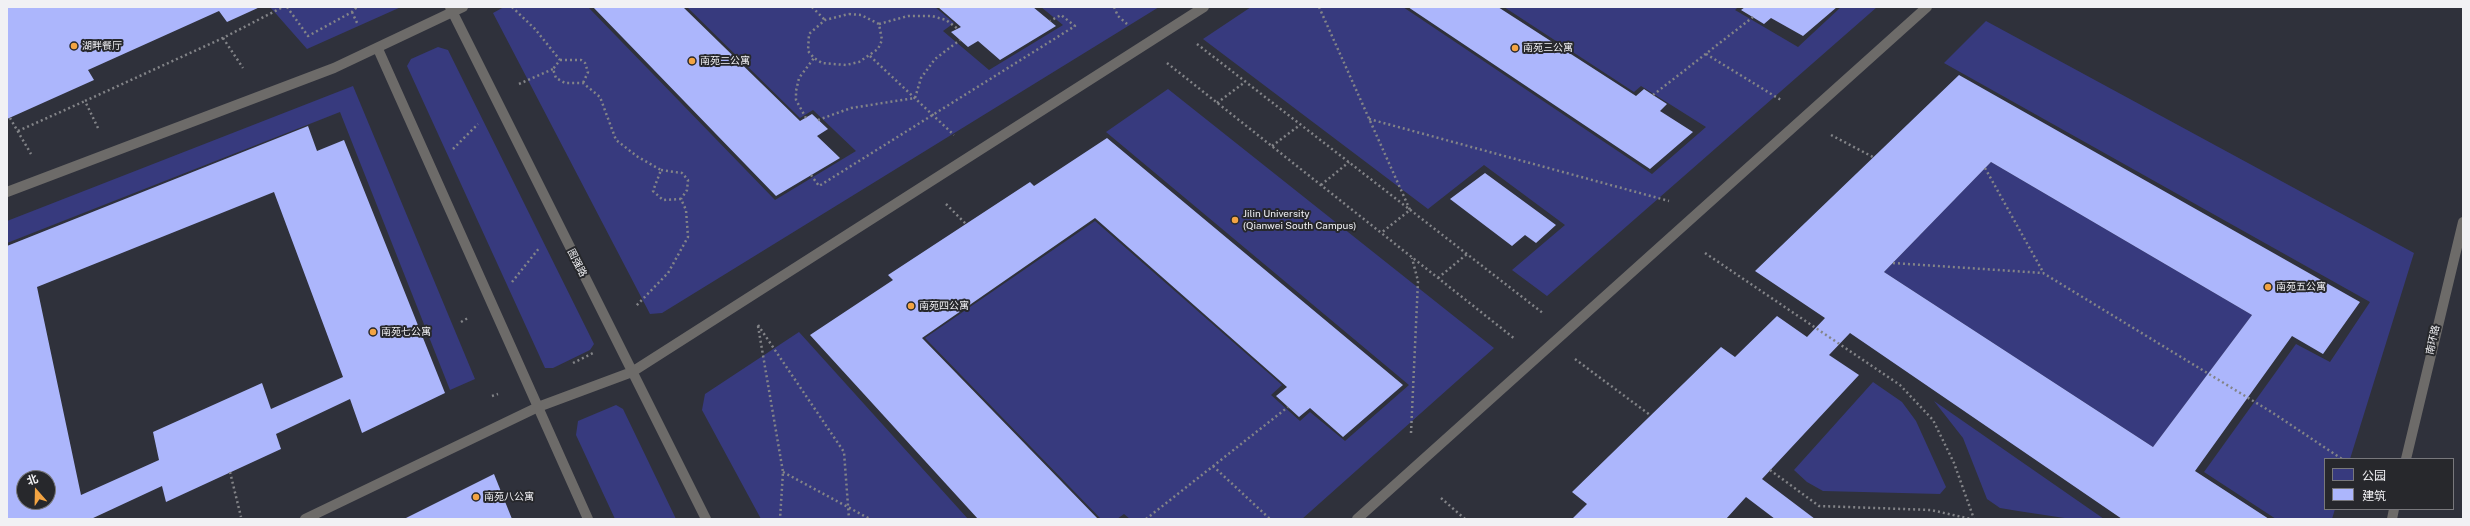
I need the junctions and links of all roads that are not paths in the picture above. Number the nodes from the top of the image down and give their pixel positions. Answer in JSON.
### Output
{"nodes":[{"id":1,"x":463,"y":7,"type":"edge"},
{"id":2,"x":1204,"y":7,"type":"edge"},
{"id":3,"x":1927,"y":7,"type":"edge"},
{"id":4,"x":451,"y":9,"type":"edge"},
{"id":5,"x":378,"y":49,"type":"junction"},
{"id":6,"x":7,"y":192,"type":"edge"},
{"id":7,"x":2463,"y":222,"type":"edge"},
{"id":8,"x":632,"y":372,"type":"junction"},
{"id":9,"x":538,"y":407,"type":"junction"},
{"id":10,"x":2406,"y":458,"type":"edge"},
{"id":11,"x":304,"y":519,"type":"edge"},
{"id":12,"x":588,"y":519,"type":"edge"},
{"id":13,"x":706,"y":519,"type":"edge"},
{"id":14,"x":1358,"y":519,"type":"edge"}],
"edges":[{"from":1,"to":4,"type":"lane"},
{"from":2,"to":8,"type":"lane"},
{"from":3,"to":14,"type":"lane"},
{"from":4,"to":5,"type":"lane"},
{"from":4,"to":8,"type":"lane","name":"图强路"},
{"from":5,"to":6,"type":"lane"},
{"from":5,"to":9,"type":"lane"},
{"from":7,"to":10,"type":"lane","name":"南环路"},
{"from":8,"to":9,"type":"lane"},
{"from":8,"to":13,"type":"lane","name":"图强路"},
{"from":9,"to":11,"type":"lane"},
{"from":9,"to":12,"type":"lane"}]}
